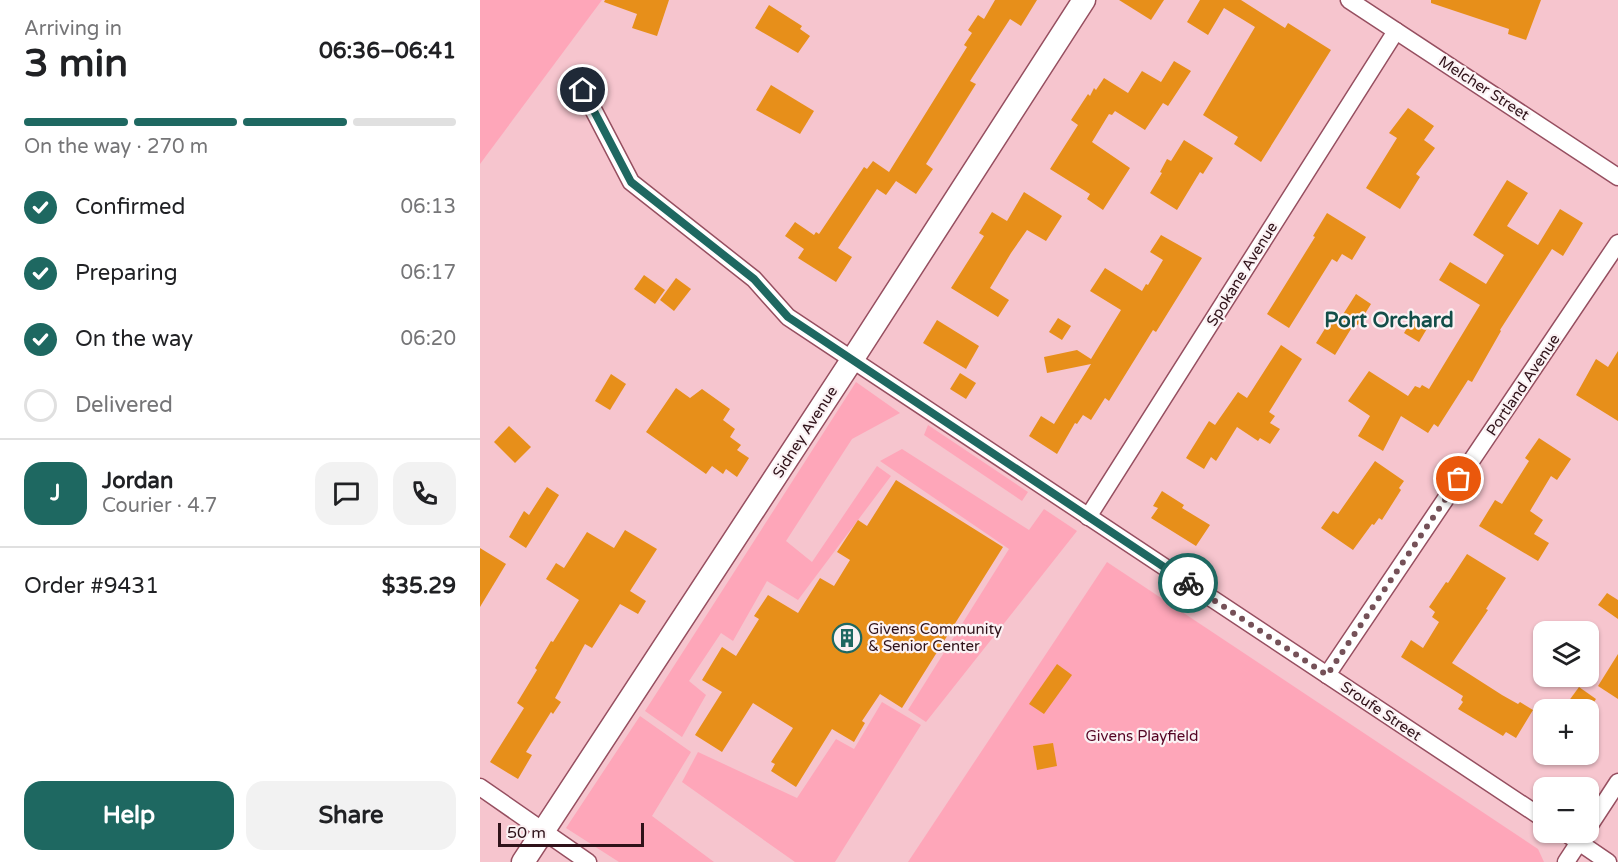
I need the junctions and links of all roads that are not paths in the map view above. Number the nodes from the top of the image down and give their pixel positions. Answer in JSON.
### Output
{"nodes":[{"id":1,"x":1084,"y":0,"type":"edge"},
{"id":2,"x":1349,"y":0,"type":"edge"},
{"id":3,"x":1396,"y":31,"type":"junction"},
{"id":4,"x":583,"y":90,"type":"dead end"},
{"id":5,"x":1618,"y":177,"type":"edge"},
{"id":6,"x":1618,"y":243,"type":"edge"},
{"id":7,"x":852,"y":360,"type":"junction"},
{"id":8,"x":1088,"y":517,"type":"junction"},
{"id":9,"x":1327,"y":675,"type":"junction"},
{"id":10,"x":1618,"y":782,"type":"edge"},
{"id":11,"x":480,"y":787,"type":"edge"},
{"id":12,"x":1599,"y":811,"type":"edge"},
{"id":13,"x":1533,"y":812,"type":"edge"},
{"id":14,"x":544,"y":831,"type":"junction"},
{"id":15,"x":1578,"y":843,"type":"edge"},
{"id":16,"x":1588,"y":843,"type":"edge"},
{"id":17,"x":523,"y":862,"type":"edge"},
{"id":18,"x":588,"y":862,"type":"edge"},
{"id":19,"x":1566,"y":862,"type":"edge"},
{"id":20,"x":1608,"y":862,"type":"edge"}],
"edges":[{"from":1,"to":7,"type":"main road","name":"Sidney Avenue"},
{"from":2,"to":3,"type":"street","name":"Melcher Street"},
{"from":3,"to":5,"type":"street","name":"Melcher Street"},
{"from":3,"to":8,"type":"street","name":"Spokane Avenue"},
{"from":4,"to":7,"type":"street","name":"Sroufe Street"},
{"from":6,"to":9,"type":"street","name":"Portland Avenue"},
{"from":7,"to":8,"type":"street","name":"Sroufe Street"},
{"from":7,"to":14,"type":"main road","name":"Sidney Avenue"},
{"from":8,"to":9,"type":"street","name":"Sroufe Street"},
{"from":9,"to":13,"type":"street","name":"Sroufe Street"},
{"from":10,"to":12,"type":"street"},
{"from":11,"to":14,"type":"street"},
{"from":14,"to":17,"type":"main road","name":"Sidney Avenue"},
{"from":14,"to":18,"type":"street"},
{"from":15,"to":19,"type":"street"},
{"from":16,"to":20,"type":"street"}]}
